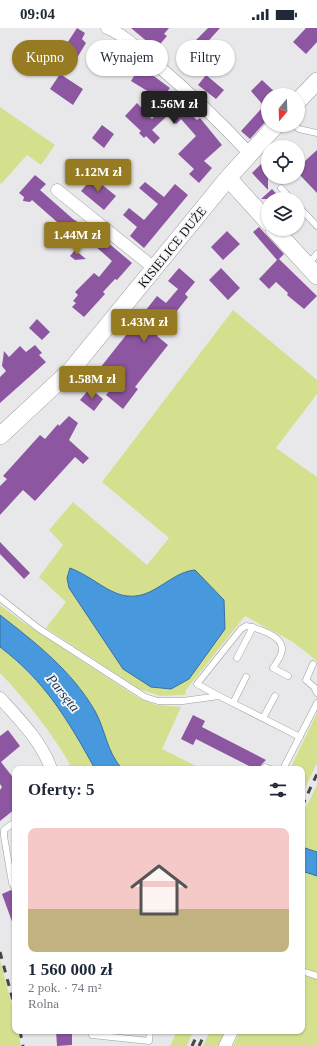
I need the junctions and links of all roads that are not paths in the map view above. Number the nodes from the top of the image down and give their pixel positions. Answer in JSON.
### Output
{"nodes":[{"id":1,"x":110,"y":29,"type":"edge"},
{"id":2,"x":317,"y":81,"type":"edge"},
{"id":3,"x":305,"y":94,"type":"edge"},
{"id":4,"x":305,"y":130,"type":"edge"},
{"id":5,"x":269,"y":132,"type":"edge"},
{"id":6,"x":317,"y":133,"type":"edge"},
{"id":7,"x":249,"y":153,"type":"junction"},
{"id":8,"x":228,"y":178,"type":"junction"},
{"id":9,"x":281,"y":188,"type":"dead end"},
{"id":10,"x":57,"y":190,"type":"dead end"},
{"id":11,"x":285,"y":192,"type":"edge"},
{"id":12,"x":305,"y":213,"type":"edge"},
{"id":13,"x":261,"y":214,"type":"edge"},
{"id":14,"x":317,"y":226,"type":"edge"},
{"id":15,"x":282,"y":236,"type":"edge"},
{"id":16,"x":314,"y":265,"type":"edge"},
{"id":17,"x":154,"y":268,"type":"junction"},
{"id":18,"x":0,"y":436,"type":"edge"},
{"id":19,"x":0,"y":598,"type":"edge"},
{"id":20,"x":253,"y":627,"type":"junction"},
{"id":21,"x":237,"y":658,"type":"dead end"},
{"id":22,"x":314,"y":664,"type":"dead end"},
{"id":23,"x":288,"y":676,"type":"dead end"},
{"id":24,"x":246,"y":677,"type":"dead end"},
{"id":25,"x":317,"y":693,"type":"edge"},
{"id":26,"x":219,"y":696,"type":"junction"},
{"id":27,"x":275,"y":696,"type":"dead end"},
{"id":28,"x":0,"y":698,"type":"edge"},
{"id":29,"x":233,"y":703,"type":"junction"},
{"id":30,"x":317,"y":703,"type":"edge"},
{"id":31,"x":263,"y":718,"type":"junction"},
{"id":32,"x":300,"y":737,"type":"junction"},
{"id":33,"x":49,"y":766,"type":"edge"},
{"id":34,"x":285,"y":766,"type":"edge"},
{"id":35,"x":12,"y":824,"type":"edge"},
{"id":36,"x":2,"y":830,"type":"edge"},
{"id":37,"x":12,"y":876,"type":"edge"},
{"id":38,"x":305,"y":972,"type":"edge"},
{"id":39,"x":317,"y":976,"type":"edge"},
{"id":40,"x":150,"y":1034,"type":"edge"},
{"id":41,"x":231,"y":1034,"type":"edge"},
{"id":42,"x":92,"y":1035,"type":"dead end"},
{"id":43,"x":225,"y":1046,"type":"edge"}],
"edges":[{"from":1,"to":7,"type":"street"},
{"from":2,"to":3,"type":"street"},
{"from":4,"to":6,"type":"lane"},
{"from":5,"to":7,"type":"street","name":"KISIELICE DUŻE"},
{"from":7,"to":8,"type":"street","name":"KISIELICE DUŻE"},
{"from":8,"to":13,"type":"street"},
{"from":8,"to":17,"type":"street","name":"KISIELICE DUŻE"},
{"from":9,"to":11,"type":"lane"},
{"from":10,"to":17,"type":"street"},
{"from":12,"to":14,"type":"lane"},
{"from":15,"to":16,"type":"street"},
{"from":17,"to":18,"type":"street","name":"KISIELICE DUŻE"},
{"from":19,"to":26,"type":"lane"},
{"from":20,"to":21,"type":"lane"},
{"from":20,"to":23,"type":"lane"},
{"from":20,"to":26,"type":"lane"},
{"from":22,"to":25,"type":"lane"},
{"from":24,"to":29,"type":"lane"},
{"from":26,"to":29,"type":"lane"},
{"from":27,"to":31,"type":"lane"},
{"from":28,"to":33,"type":"street"},
{"from":29,"to":31,"type":"lane"},
{"from":30,"to":32,"type":"lane"},
{"from":31,"to":32,"type":"lane"},
{"from":32,"to":34,"type":"lane"},
{"from":35,"to":36,"type":"lane"},
{"from":36,"to":37,"type":"lane"},
{"from":38,"to":39,"type":"lane"},
{"from":40,"to":42,"type":"lane"},
{"from":41,"to":43,"type":"street"}]}
